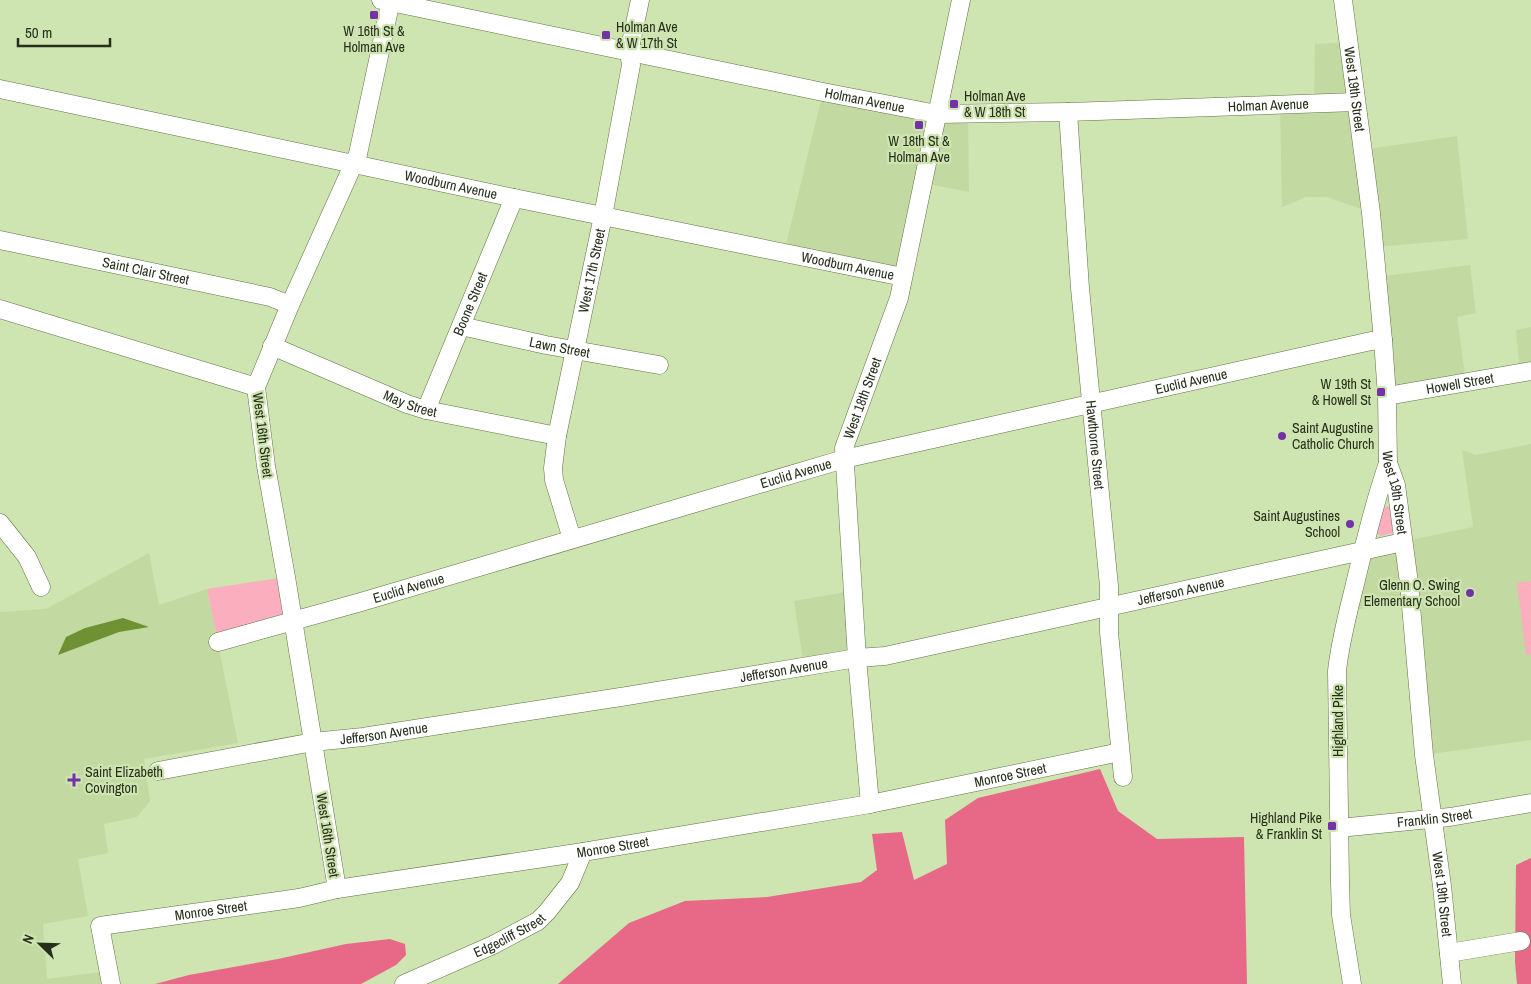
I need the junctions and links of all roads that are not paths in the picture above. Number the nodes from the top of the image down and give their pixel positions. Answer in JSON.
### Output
{"nodes":[{"id":1,"x":640,"y":0,"type":"edge"},
{"id":2,"x":961,"y":0,"type":"edge"},
{"id":3,"x":1343,"y":0,"type":"edge"},
{"id":4,"x":388,"y":1,"type":"edge"},
{"id":5,"x":629,"y":52,"type":"junction"},
{"id":6,"x":0,"y":90,"type":"edge"},
{"id":7,"x":1356,"y":102,"type":"junction"},
{"id":8,"x":1068,"y":112,"type":"junction"},
{"id":9,"x":937,"y":114,"type":"junction"},
{"id":10,"x":353,"y":164,"type":"junction"},
{"id":11,"x":514,"y":198,"type":"junction"},
{"id":12,"x":603,"y":216,"type":"junction"},
{"id":13,"x":0,"y":240,"type":"edge"},
{"id":14,"x":903,"y":277,"type":"junction"},
{"id":15,"x":290,"y":305,"type":"junction"},
{"id":16,"x":0,"y":309,"type":"edge"},
{"id":17,"x":461,"y":326,"type":"junction"},
{"id":18,"x":1384,"y":340,"type":"junction"},
{"id":19,"x":272,"y":346,"type":"junction"},
{"id":20,"x":576,"y":351,"type":"junction"},
{"id":21,"x":659,"y":365,"type":"dead end"},
{"id":22,"x":1531,"y":371,"type":"edge"},
{"id":23,"x":256,"y":387,"type":"junction"},
{"id":24,"x":1387,"y":396,"type":"junction"},
{"id":25,"x":1092,"y":402,"type":"junction"},
{"id":26,"x":426,"y":410,"type":"junction"},
{"id":27,"x":557,"y":436,"type":"junction"},
{"id":28,"x":844,"y":459,"type":"junction"},
{"id":29,"x":1388,"y":463,"type":"junction"},
{"id":30,"x":0,"y":523,"type":"edge"},
{"id":31,"x":572,"y":539,"type":"junction"},
{"id":32,"x":1403,"y":542,"type":"junction"},
{"id":33,"x":1363,"y":550,"type":"junction"},
{"id":34,"x":41,"y":587,"type":"dead end"},
{"id":35,"x":1109,"y":607,"type":"junction"},
{"id":36,"x":293,"y":621,"type":"junction"},
{"id":37,"x":218,"y":642,"type":"dead end"},
{"id":38,"x":857,"y":658,"type":"junction"},
{"id":39,"x":313,"y":742,"type":"junction"},
{"id":40,"x":1120,"y":752,"type":"junction"},
{"id":41,"x":158,"y":771,"type":"dead end"},
{"id":42,"x":1123,"y":777,"type":"dead end"},
{"id":43,"x":1531,"y":803,"type":"edge"},
{"id":44,"x":870,"y":804,"type":"junction"},
{"id":45,"x":1432,"y":819,"type":"junction"},
{"id":46,"x":1339,"y":828,"type":"junction"},
{"id":47,"x":583,"y":852,"type":"junction"},
{"id":48,"x":337,"y":889,"type":"junction"},
{"id":49,"x":1521,"y":941,"type":"dead end"},
{"id":50,"x":1449,"y":953,"type":"junction"},
{"id":51,"x":111,"y":984,"type":"edge"},
{"id":52,"x":404,"y":984,"type":"edge"},
{"id":53,"x":1352,"y":984,"type":"edge"},
{"id":54,"x":1452,"y":984,"type":"edge"}],
"edges":[{"from":1,"to":5,"type":"street","name":"West 17th Street"},
{"from":2,"to":9,"type":"street","name":"West 18th Street"},
{"from":3,"to":7,"type":"street","name":"West 19th Street"},
{"from":4,"to":5,"type":"street","name":"Holman Avenue"},
{"from":4,"to":10,"type":"street","name":"West 16th Street"},
{"from":5,"to":9,"type":"street","name":"Holman Avenue"},
{"from":5,"to":12,"type":"street","name":"West 17th Street"},
{"from":6,"to":10,"type":"street","name":"Woodburn Avenue"},
{"from":7,"to":8,"type":"street","name":"Holman Avenue"},
{"from":7,"to":18,"type":"street","name":"West 19th Street"},
{"from":8,"to":9,"type":"street","name":"Holman Avenue"},
{"from":8,"to":25,"type":"street","name":"Hawthorne Street"},
{"from":9,"to":14,"type":"street","name":"West 18th Street"},
{"from":10,"to":11,"type":"street","name":"Woodburn Avenue"},
{"from":10,"to":15,"type":"street","name":"West 16th Street"},
{"from":11,"to":12,"type":"street","name":"Woodburn Avenue"},
{"from":11,"to":17,"type":"street","name":"Boone Street"},
{"from":12,"to":14,"type":"street","name":"Woodburn Avenue"},
{"from":12,"to":20,"type":"street","name":"West 17th Street"},
{"from":13,"to":15,"type":"street","name":"Saint Clair Street"},
{"from":14,"to":28,"type":"street","name":"West 18th Street"},
{"from":15,"to":19,"type":"street","name":"West 16th Street"},
{"from":16,"to":23,"type":"street"},
{"from":17,"to":20,"type":"street","name":"Lawn Street"},
{"from":17,"to":26,"type":"street","name":"Boone Street"},
{"from":18,"to":24,"type":"street","name":"West 19th Street"},
{"from":18,"to":25,"type":"street","name":"Euclid Avenue"},
{"from":19,"to":23,"type":"street","name":"West 16th Street"},
{"from":19,"to":26,"type":"street","name":"May Street"},
{"from":20,"to":21,"type":"street","name":"Lawn Street"},
{"from":20,"to":27,"type":"street","name":"West 17th Street"},
{"from":22,"to":24,"type":"street","name":"Howell Street"},
{"from":23,"to":36,"type":"street","name":"West 16th Street"},
{"from":24,"to":29,"type":"street","name":"West 19th Street"},
{"from":25,"to":28,"type":"street","name":"Euclid Avenue"},
{"from":25,"to":35,"type":"street","name":"Hawthorne Street"},
{"from":26,"to":27,"type":"street","name":"May Street"},
{"from":27,"to":31,"type":"street","name":"West 17th Street"},
{"from":28,"to":31,"type":"street","name":"Euclid Avenue"},
{"from":28,"to":38,"type":"street","name":"West 18th Street"},
{"from":29,"to":32,"type":"street","name":"West 19th Street"},
{"from":29,"to":33,"type":"street","name":"Highland Pike"},
{"from":30,"to":34,"type":"street"},
{"from":31,"to":36,"type":"street","name":"Euclid Avenue"},
{"from":32,"to":33,"type":"street","name":"Jefferson Avenue"},
{"from":32,"to":45,"type":"street","name":"West 19th Street"},
{"from":33,"to":35,"type":"street","name":"Jefferson Avenue"},
{"from":33,"to":46,"type":"street","name":"Highland Pike"},
{"from":35,"to":38,"type":"street","name":"Jefferson Avenue"},
{"from":35,"to":40,"type":"street","name":"Hawthorne Street"},
{"from":36,"to":37,"type":"street","name":"Euclid Avenue"},
{"from":36,"to":39,"type":"street","name":"West 16th Street"},
{"from":38,"to":39,"type":"street","name":"Jefferson Avenue"},
{"from":38,"to":44,"type":"street","name":"West 18th Street"},
{"from":39,"to":41,"type":"street","name":"Jefferson Avenue"},
{"from":39,"to":48,"type":"street","name":"West 16th Street"},
{"from":40,"to":42,"type":"street","name":"Hawthorne Street"},
{"from":40,"to":44,"type":"street","name":"Monroe Street"},
{"from":43,"to":45,"type":"street","name":"Franklin Street"},
{"from":44,"to":47,"type":"street","name":"Monroe Street"},
{"from":45,"to":46,"type":"street","name":"Franklin Street"},
{"from":45,"to":50,"type":"street","name":"West 19th Street"},
{"from":46,"to":53,"type":"street","name":"Highland Pike"},
{"from":47,"to":48,"type":"street","name":"Monroe Street"},
{"from":47,"to":52,"type":"street","name":"Edgecliff Street"},
{"from":48,"to":51,"type":"street","name":"Monroe Street"},
{"from":49,"to":50,"type":"street"},
{"from":50,"to":54,"type":"street","name":"West 19th Street"}]}
